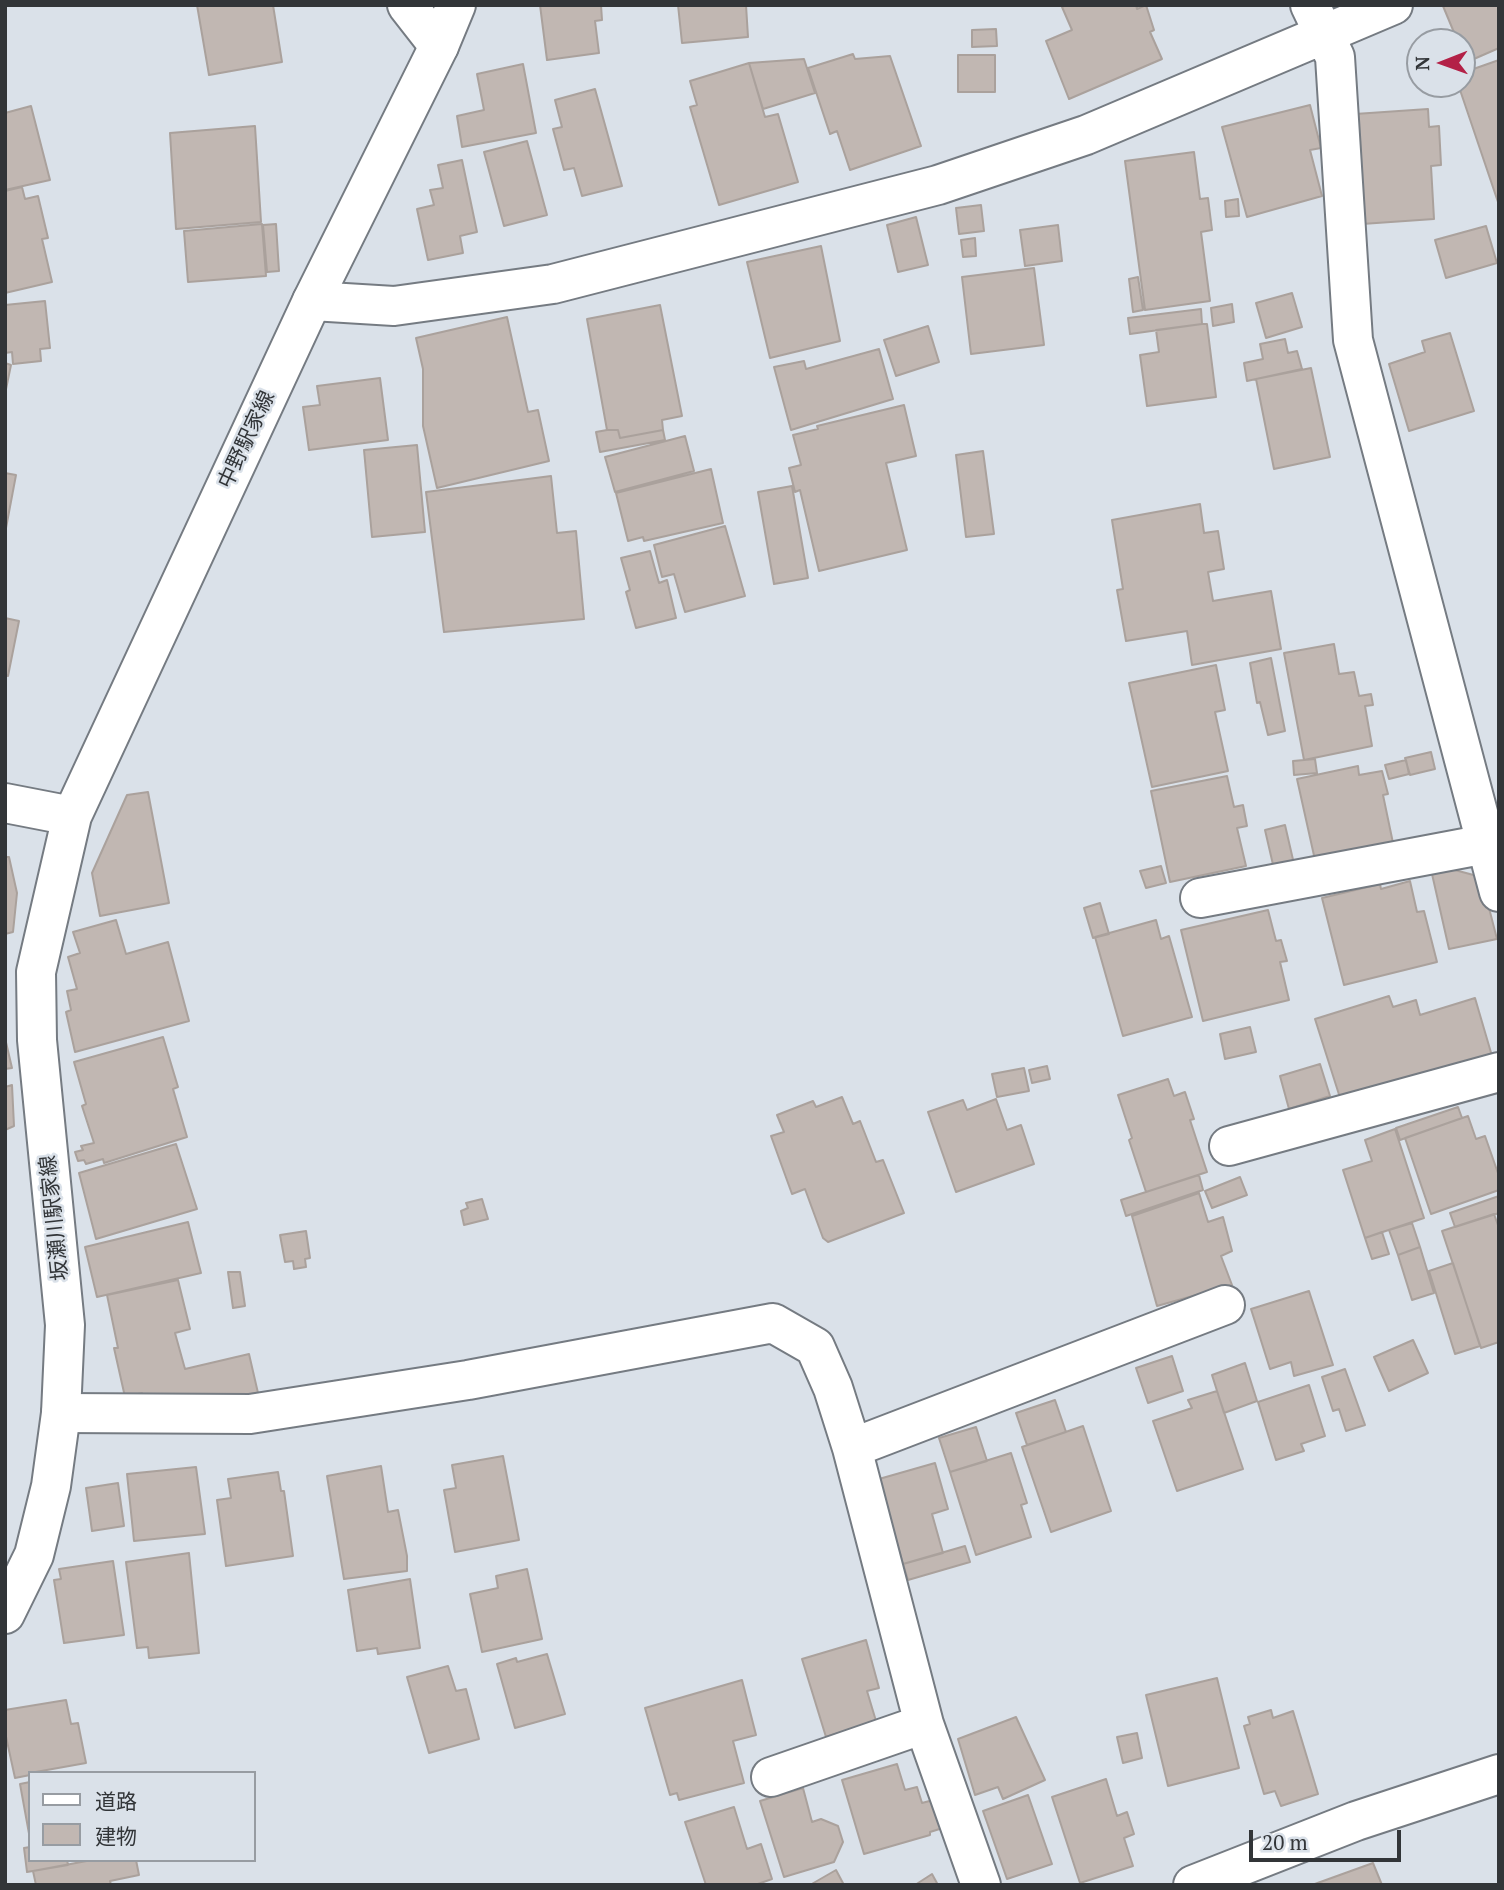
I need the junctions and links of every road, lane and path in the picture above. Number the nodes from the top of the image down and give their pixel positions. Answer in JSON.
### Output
{"nodes":[{"id":1,"x":407,"y":5,"type":"edge"},
{"id":2,"x":456,"y":5,"type":"edge"},
{"id":3,"x":1393,"y":5,"type":"edge"},
{"id":4,"x":1317,"y":20,"type":"edge"},
{"id":5,"x":439,"y":46,"type":"junction"},
{"id":6,"x":312,"y":301,"type":"junction"},
{"id":7,"x":5,"y":803,"type":"edge"},
{"id":8,"x":72,"y":816,"type":"junction"},
{"id":9,"x":1486,"y":844,"type":"junction"},
{"id":10,"x":1499,"y":892,"type":"edge"},
{"id":11,"x":1200,"y":898,"type":"dead end"},
{"id":12,"x":1499,"y":1072,"type":"edge"},
{"id":13,"x":1230,"y":1146,"type":"dead end"},
{"id":14,"x":1225,"y":1305,"type":"dead end"},
{"id":15,"x":61,"y":1413,"type":"junction"},
{"id":16,"x":852,"y":1448,"type":"junction"},
{"id":17,"x":5,"y":1614,"type":"edge"},
{"id":18,"x":924,"y":1724,"type":"junction"},
{"id":19,"x":1499,"y":1774,"type":"edge"},
{"id":20,"x":771,"y":1777,"type":"dead end"},
{"id":21,"x":981,"y":1885,"type":"edge"},
{"id":22,"x":1194,"y":1885,"type":"edge"}],
"edges":[{"from":1,"to":5,"type":"street"},
{"from":2,"to":5,"type":"street","name":"中野駅家線"},
{"from":3,"to":4,"type":"street"},
{"from":4,"to":6,"type":"street"},
{"from":4,"to":9,"type":"street"},
{"from":5,"to":6,"type":"street","name":"中野駅家線"},
{"from":6,"to":8,"type":"street","name":"中野駅家線"},
{"from":7,"to":8,"type":"street"},
{"from":8,"to":15,"type":"street","name":"坂瀬川駅家線"},
{"from":9,"to":10,"type":"street"},
{"from":9,"to":11,"type":"street"},
{"from":12,"to":13,"type":"street"},
{"from":14,"to":16,"type":"street"},
{"from":15,"to":16,"type":"street"},
{"from":15,"to":17,"type":"street","name":"坂瀬川駅家線"},
{"from":16,"to":18,"type":"street"},
{"from":18,"to":20,"type":"street"},
{"from":18,"to":21,"type":"street"},
{"from":19,"to":22,"type":"street"}]}
